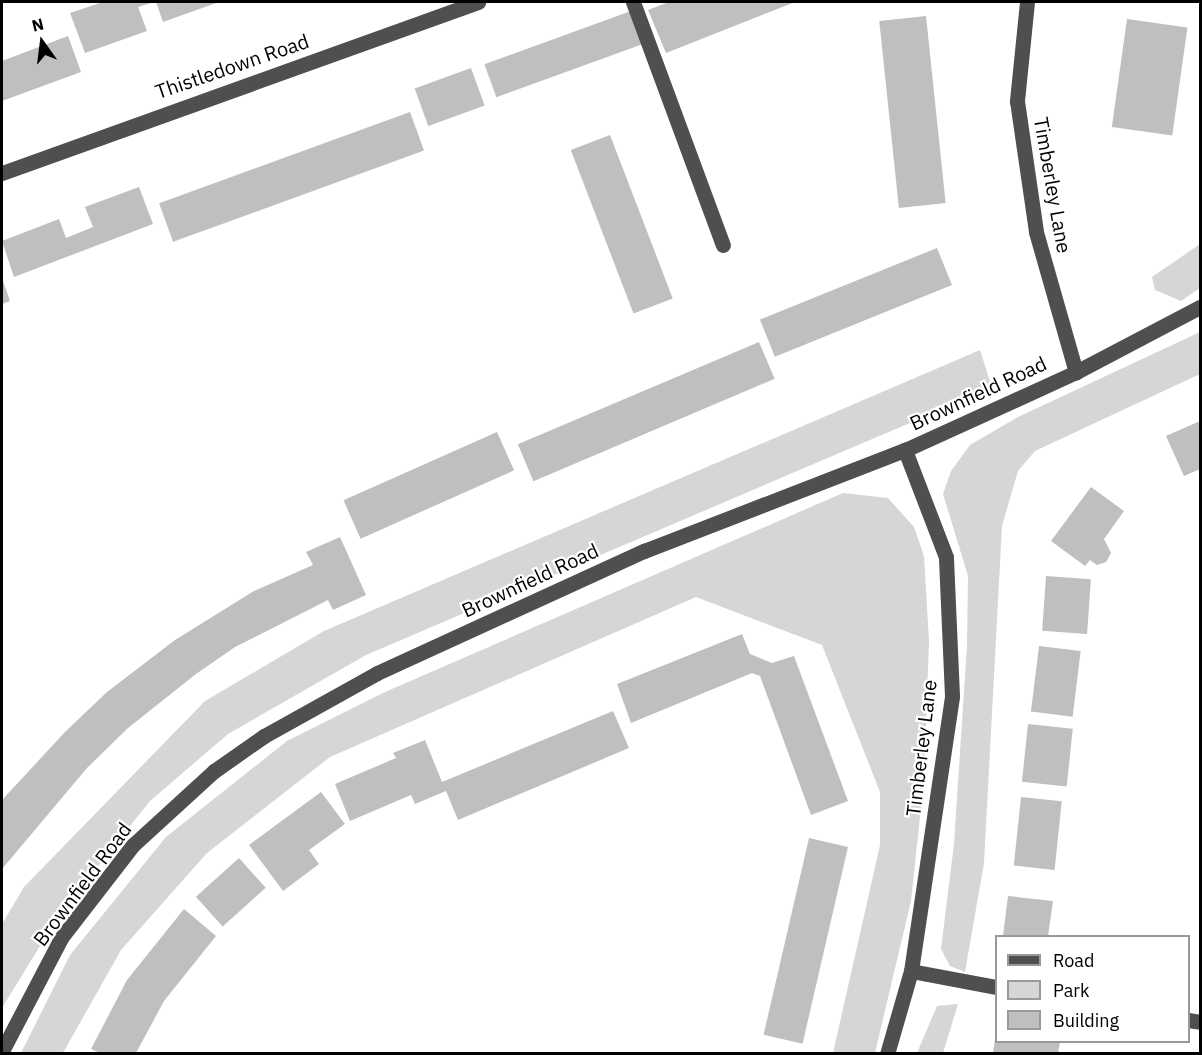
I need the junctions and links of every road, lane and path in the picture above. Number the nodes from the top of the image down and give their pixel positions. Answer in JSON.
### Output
{"nodes":[{"id":1,"x":478,"y":2,"type":"edge"},
{"id":2,"x":633,"y":2,"type":"edge"},
{"id":3,"x":1027,"y":2,"type":"edge"},
{"id":4,"x":2,"y":173,"type":"edge"},
{"id":5,"x":723,"y":244,"type":"dead end"},
{"id":6,"x":1200,"y":308,"type":"edge"},
{"id":7,"x":1076,"y":372,"type":"junction"},
{"id":8,"x":905,"y":450,"type":"junction"},
{"id":9,"x":911,"y":971,"type":"junction"},
{"id":10,"x":995,"y":987,"type":"edge"},
{"id":11,"x":2,"y":1051,"type":"edge"},
{"id":12,"x":887,"y":1053,"type":"edge"}],
"edges":[{"from":1,"to":4,"type":"street","name":"Thistledown Road"},
{"from":2,"to":5,"type":"street"},
{"from":3,"to":7,"type":"street","name":"Timberley Lane"},
{"from":6,"to":7,"type":"street","name":"Brownfield Road"},
{"from":7,"to":8,"type":"street","name":"Brownfield Road"},
{"from":8,"to":9,"type":"street","name":"Timberley Lane"},
{"from":8,"to":11,"type":"street","name":"Brownfield Road"},
{"from":9,"to":10,"type":"street"},
{"from":9,"to":12,"type":"street","name":"Timberley Lane"}]}
